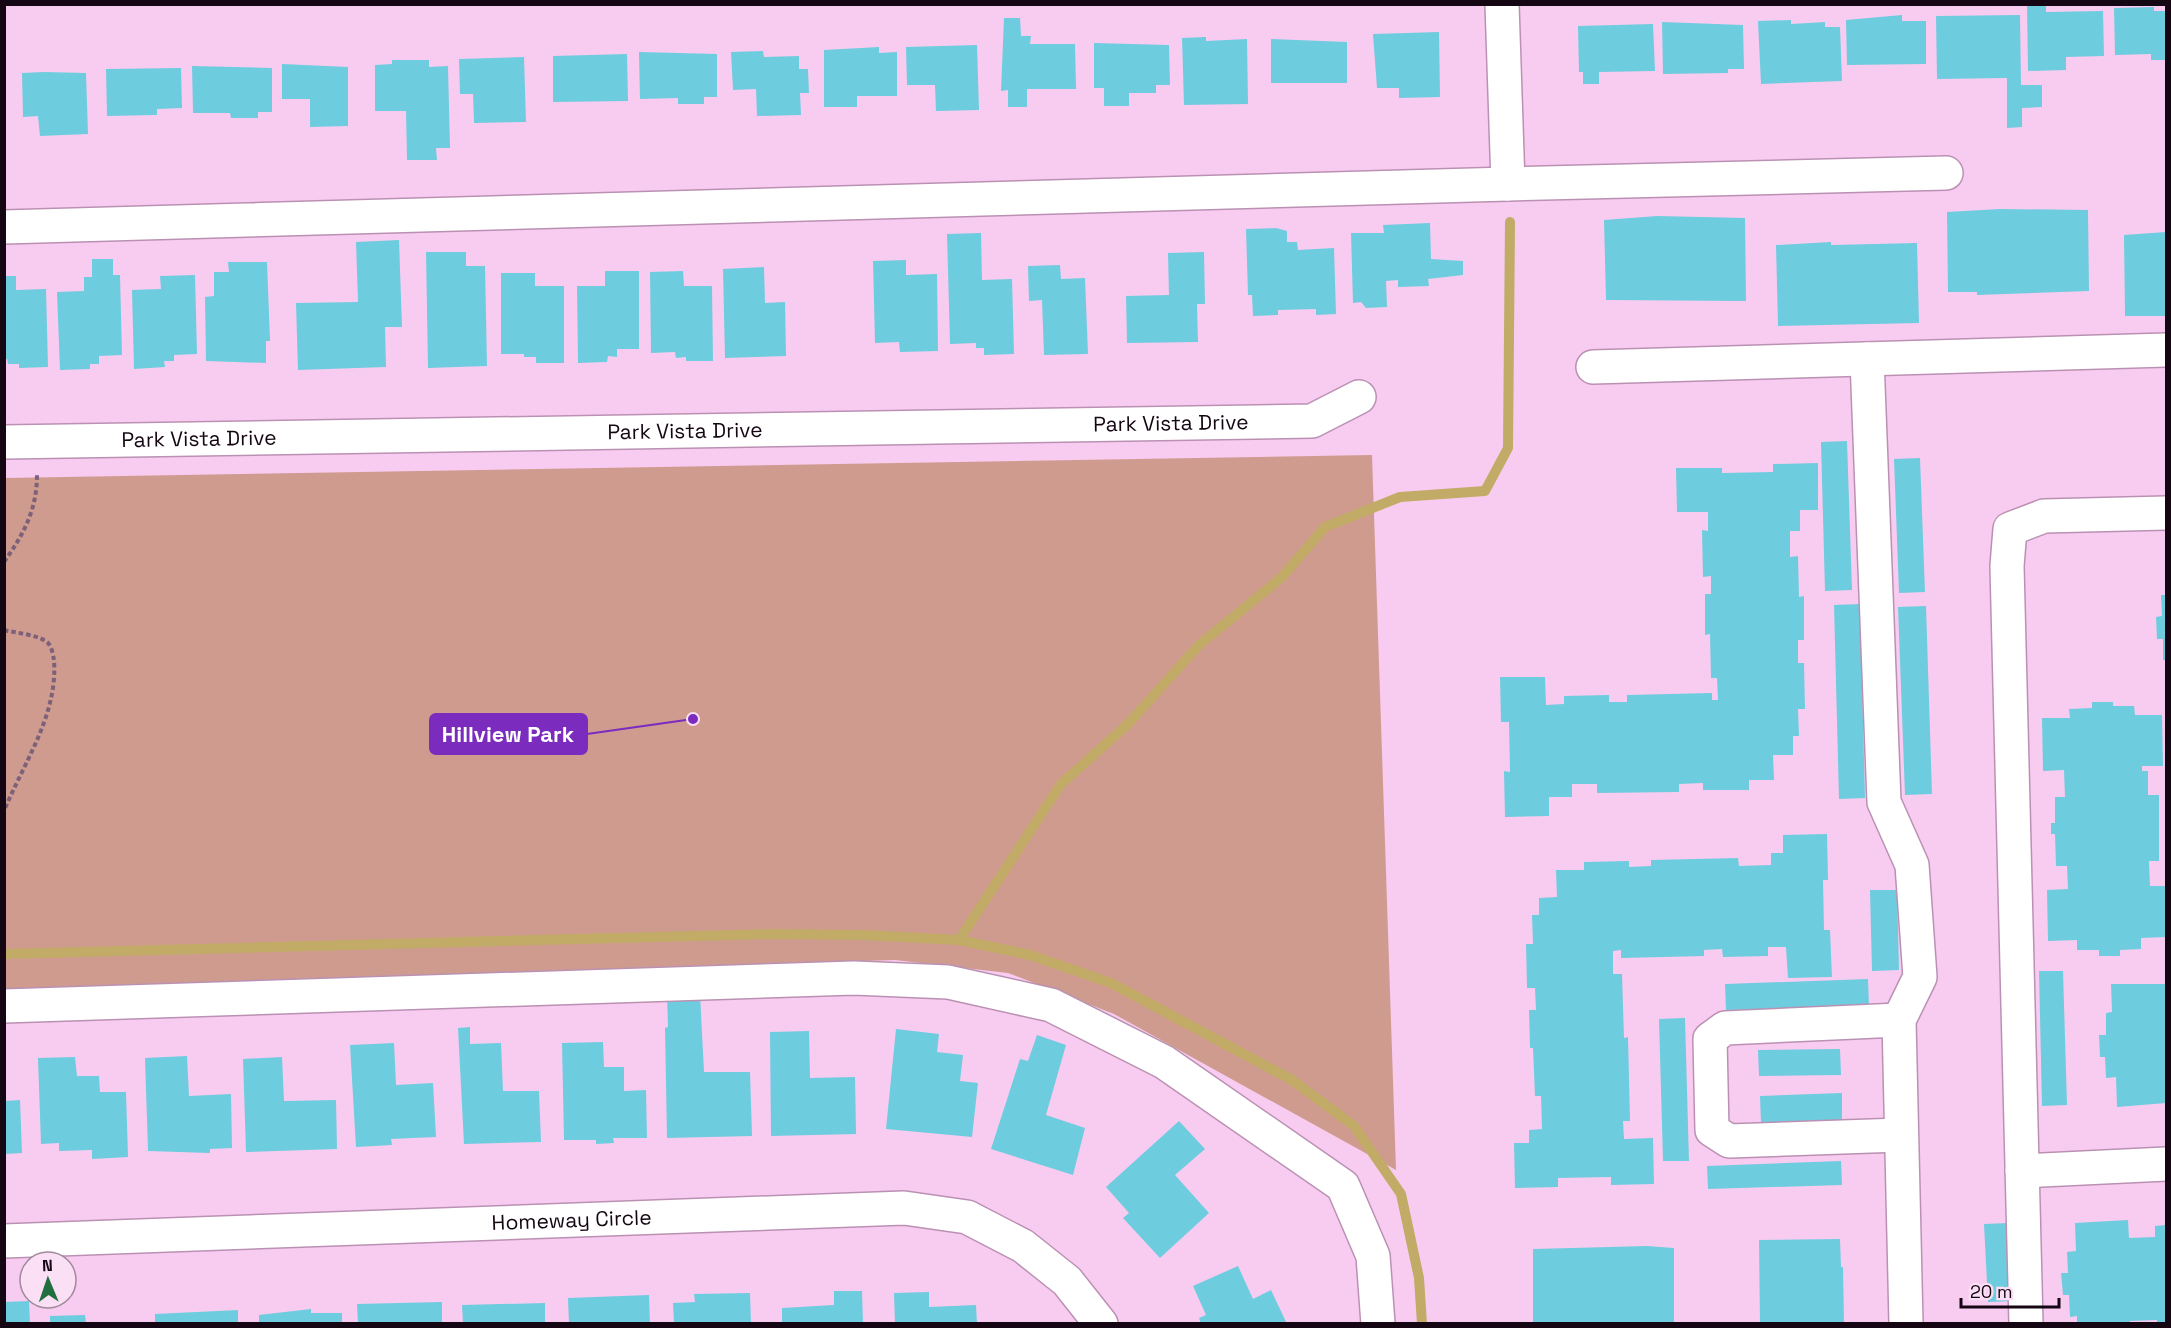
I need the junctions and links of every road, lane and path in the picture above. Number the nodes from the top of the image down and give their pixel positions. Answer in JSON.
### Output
{"nodes":[{"id":1,"x":1502,"y":4,"type":"edge"},
{"id":2,"x":1946,"y":173,"type":"dead end"},
{"id":3,"x":1508,"y":184,"type":"junction"},
{"id":4,"x":4,"y":227,"type":"edge"},
{"id":5,"x":2166,"y":350,"type":"edge"},
{"id":6,"x":1867,"y":359,"type":"junction"},
{"id":7,"x":1593,"y":367,"type":"dead end"},
{"id":8,"x":1359,"y":397,"type":"dead end"},
{"id":9,"x":38,"y":441,"type":"junction"},
{"id":10,"x":4,"y":442,"type":"edge"},
{"id":11,"x":2166,"y":513,"type":"edge"},
{"id":12,"x":4,"y":562,"type":"edge"},
{"id":13,"x":4,"y":630,"type":"edge"},
{"id":14,"x":4,"y":811,"type":"edge"},
{"id":15,"x":4,"y":1006,"type":"edge"},
{"id":16,"x":1899,"y":1020,"type":"junction"},
{"id":17,"x":1900,"y":1135,"type":"junction"},
{"id":18,"x":2166,"y":1164,"type":"edge"},
{"id":19,"x":2022,"y":1171,"type":"junction"},
{"id":20,"x":4,"y":1241,"type":"edge"},
{"id":21,"x":1101,"y":1323,"type":"edge"},
{"id":22,"x":1378,"y":1323,"type":"edge"},
{"id":23,"x":1906,"y":1323,"type":"edge"},
{"id":24,"x":2026,"y":1323,"type":"edge"}],
"edges":[{"from":1,"to":3,"type":"street"},
{"from":2,"to":3,"type":"street"},
{"from":3,"to":4,"type":"street"},
{"from":5,"to":6,"type":"street"},
{"from":6,"to":7,"type":"street"},
{"from":6,"to":16,"type":"street"},
{"from":8,"to":9,"type":"street","name":"Park Vista Drive"},
{"from":9,"to":10,"type":"street","name":"Park Vista Drive"},
{"from":9,"to":12,"type":"path"},
{"from":11,"to":19,"type":"street"},
{"from":13,"to":14,"type":"path"},
{"from":15,"to":22,"type":"street"},
{"from":16,"to":17,"type":"street"},
{"from":16,"to":17,"type":"street"},
{"from":17,"to":23,"type":"street"},
{"from":18,"to":19,"type":"street"},
{"from":19,"to":24,"type":"street"},
{"from":20,"to":21,"type":"street","name":"Homeway Circle"}]}
